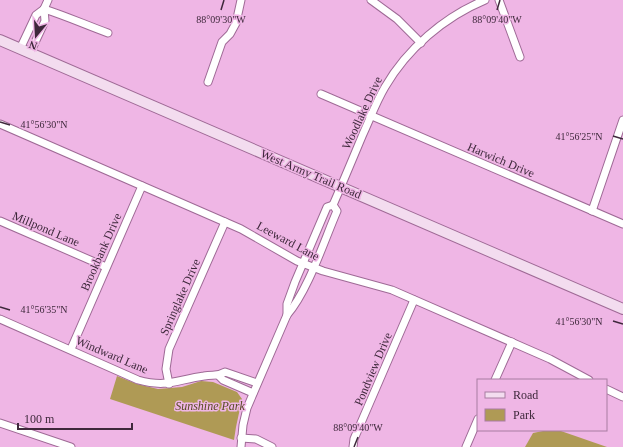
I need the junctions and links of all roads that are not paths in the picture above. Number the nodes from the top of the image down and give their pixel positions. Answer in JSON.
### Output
{"nodes":[{"id":1,"x":48,"y":0,"type":"edge"},
{"id":2,"x":241,"y":0,"type":"edge"},
{"id":3,"x":371,"y":0,"type":"edge"},
{"id":4,"x":485,"y":0,"type":"edge"},
{"id":5,"x":499,"y":0,"type":"edge"},
{"id":6,"x":44,"y":9,"type":"junction"},
{"id":7,"x":108,"y":33,"type":"dead end"},
{"id":8,"x":0,"y":40,"type":"edge"},
{"id":9,"x":420,"y":43,"type":"junction"},
{"id":10,"x":20,"y":49,"type":"junction"},
{"id":11,"x":30,"y":53,"type":"junction"},
{"id":12,"x":520,"y":57,"type":"dead end"},
{"id":13,"x":208,"y":82,"type":"dead end"},
{"id":14,"x":321,"y":94,"type":"dead end"},
{"id":15,"x":371,"y":116,"type":"junction"},
{"id":16,"x":623,"y":120,"type":"edge"},
{"id":17,"x":0,"y":124,"type":"edge"},
{"id":18,"x":142,"y":186,"type":"junction"},
{"id":19,"x":341,"y":187,"type":"junction"},
{"id":20,"x":334,"y":205,"type":"junction"},
{"id":21,"x":592,"y":211,"type":"junction"},
{"id":22,"x":0,"y":221,"type":"edge"},
{"id":23,"x":225,"y":222,"type":"junction"},
{"id":24,"x":623,"y":224,"type":"edge"},
{"id":25,"x":302,"y":263,"type":"junction"},
{"id":26,"x":106,"y":267,"type":"junction"},
{"id":27,"x":314,"y":267,"type":"junction"},
{"id":28,"x":414,"y":300,"type":"junction"},
{"id":29,"x":623,"y":309,"type":"edge"},
{"id":30,"x":286,"y":315,"type":"junction"},
{"id":31,"x":0,"y":319,"type":"edge"},
{"id":32,"x":512,"y":342,"type":"junction"},
{"id":33,"x":71,"y":350,"type":"junction"},
{"id":34,"x":219,"y":376,"type":"junction"},
{"id":35,"x":495,"y":379,"type":"edge"},
{"id":36,"x":587,"y":379,"type":"edge"},
{"id":37,"x":257,"y":383,"type":"junction"},
{"id":38,"x":169,"y":384,"type":"junction"},
{"id":39,"x":607,"y":389,"type":"edge"},
{"id":40,"x":253,"y":393,"type":"junction"},
{"id":41,"x":623,"y":397,"type":"edge"},
{"id":42,"x":477,"y":421,"type":"edge"},
{"id":43,"x":0,"y":423,"type":"edge"},
{"id":44,"x":241,"y":438,"type":"junction"},
{"id":45,"x":71,"y":447,"type":"edge"},
{"id":46,"x":241,"y":447,"type":"edge"},
{"id":47,"x":272,"y":447,"type":"edge"},
{"id":48,"x":353,"y":447,"type":"edge"},
{"id":49,"x":466,"y":447,"type":"edge"}],
"edges":[{"from":1,"to":6,"type":"street"},
{"from":2,"to":13,"type":"street"},
{"from":3,"to":9,"type":"street"},
{"from":4,"to":9,"type":"street","name":"Woodlake Drive"},
{"from":5,"to":12,"type":"street"},
{"from":6,"to":7,"type":"street"},
{"from":6,"to":10,"type":"street"},
{"from":6,"to":11,"type":"street"},
{"from":8,"to":10,"type":"main road","name":"West Army Trail Road"},
{"from":9,"to":15,"type":"street","name":"Woodlake Drive"},
{"from":10,"to":11,"type":"main road","name":"West Army Trail Road"},
{"from":11,"to":19,"type":"main road","name":"West Army Trail Road"},
{"from":14,"to":15,"type":"street","name":"Harwich Drive"},
{"from":15,"to":19,"type":"street","name":"Woodlake Drive"},
{"from":15,"to":21,"type":"street","name":"Harwich Drive"},
{"from":16,"to":21,"type":"street"},
{"from":17,"to":18,"type":"street","name":"Leeward Lane"},
{"from":18,"to":23,"type":"street","name":"Leeward Lane"},
{"from":18,"to":26,"type":"street","name":"Brookbank Drive"},
{"from":19,"to":20,"type":"street","name":"Woodlake Drive"},
{"from":19,"to":29,"type":"main road","name":"West Army Trail Road"},
{"from":20,"to":25,"type":"street","name":"Woodlake Drive"},
{"from":20,"to":27,"type":"street","name":"Woodlake Drive"},
{"from":21,"to":24,"type":"street","name":"Harwich Drive"},
{"from":22,"to":26,"type":"street","name":"Millpond Lane"},
{"from":23,"to":25,"type":"street","name":"Leeward Lane"},
{"from":23,"to":38,"type":"street","name":"Springlake Drive"},
{"from":25,"to":27,"type":"street","name":"Leeward Lane"},
{"from":25,"to":30,"type":"street","name":"Woodlake Drive"},
{"from":26,"to":33,"type":"street","name":"Brookbank Drive"},
{"from":27,"to":28,"type":"street","name":"Leeward Lane"},
{"from":27,"to":30,"type":"street","name":"Woodlake Drive"},
{"from":28,"to":32,"type":"street","name":"Leeward Lane"},
{"from":28,"to":48,"type":"street","name":"Pondview Drive"},
{"from":30,"to":37,"type":"street","name":"Woodlake Drive"},
{"from":31,"to":33,"type":"street","name":"Windward Lane"},
{"from":32,"to":35,"type":"street"},
{"from":32,"to":36,"type":"street","name":"Leeward Lane"},
{"from":33,"to":38,"type":"street","name":"Windward Lane"},
{"from":34,"to":37,"type":"street","name":"Windward Lane"},
{"from":34,"to":38,"type":"street","name":"Windward Lane"},
{"from":34,"to":40,"type":"street"},
{"from":37,"to":40,"type":"street","name":"Woodlake Drive"},
{"from":39,"to":41,"type":"street"},
{"from":40,"to":44,"type":"street","name":"Woodlake Drive"},
{"from":42,"to":49,"type":"street"},
{"from":43,"to":45,"type":"street"},
{"from":44,"to":46,"type":"street","name":"Woodlake Drive"},
{"from":44,"to":47,"type":"street"}]}
